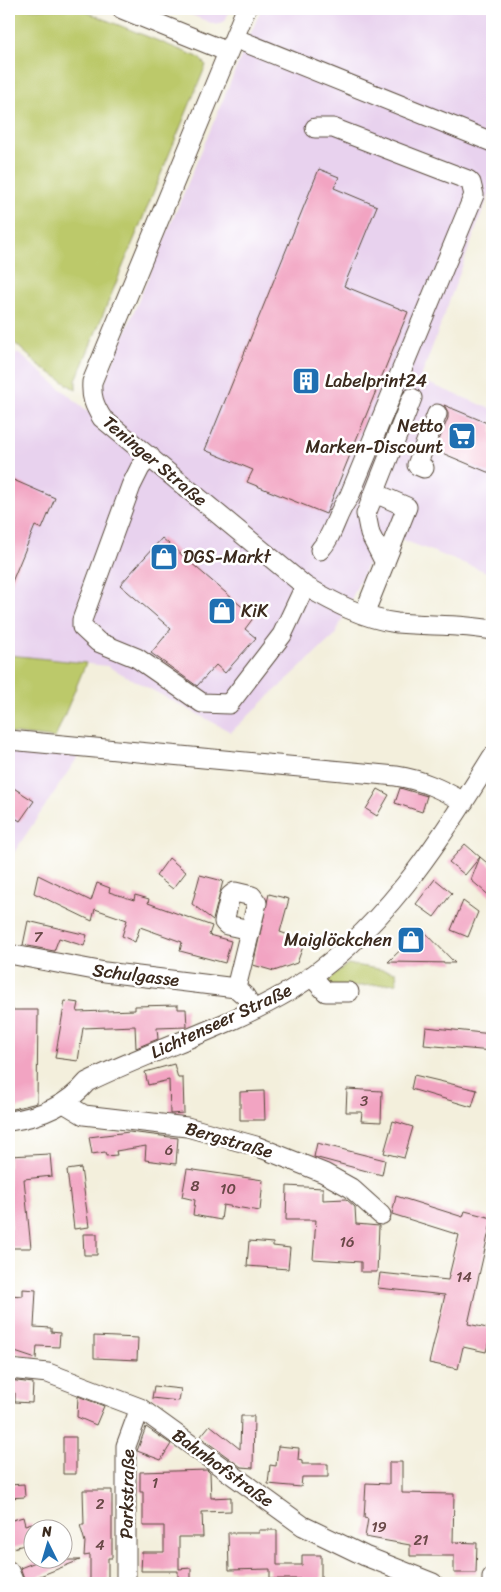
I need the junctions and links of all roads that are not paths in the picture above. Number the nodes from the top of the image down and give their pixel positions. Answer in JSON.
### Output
{"nodes":[{"id":1,"x":122,"y":9,"type":"edge"},
{"id":2,"x":246,"y":9,"type":"edge"},
{"id":3,"x":237,"y":45,"type":"junction"},
{"id":4,"x":315,"y":128,"type":"dead end"},
{"id":5,"x":492,"y":142,"type":"edge"},
{"id":6,"x":412,"y":398,"type":"dead end"},
{"id":7,"x":437,"y":414,"type":"dead end"},
{"id":8,"x":150,"y":456,"type":"junction"},
{"id":9,"x":424,"y":468,"type":"dead end"},
{"id":10,"x":372,"y":498,"type":"junction"},
{"id":11,"x":320,"y":550,"type":"dead end"},
{"id":12,"x":385,"y":563,"type":"junction"},
{"id":13,"x":304,"y":586,"type":"junction"},
{"id":14,"x":364,"y":614,"type":"junction"},
{"id":15,"x":492,"y":630,"type":"edge"},
{"id":16,"x":9,"y":740,"type":"edge"},
{"id":17,"x":492,"y":757,"type":"edge"},
{"id":18,"x":464,"y":802,"type":"junction"},
{"id":19,"x":250,"y":930,"type":"dead end"},
{"id":20,"x":9,"y":954,"type":"edge"},
{"id":21,"x":310,"y":976,"type":"junction"},
{"id":22,"x":236,"y":988,"type":"junction"},
{"id":23,"x":348,"y":992,"type":"dead end"},
{"id":24,"x":253,"y":1009,"type":"junction"},
{"id":25,"x":64,"y":1103,"type":"junction"},
{"id":26,"x":9,"y":1121,"type":"edge"},
{"id":27,"x":380,"y":1215,"type":"dead end"},
{"id":28,"x":9,"y":1369,"type":"edge"},
{"id":29,"x":140,"y":1408,"type":"junction"},
{"id":30,"x":9,"y":1572,"type":"edge"},
{"id":31,"x":492,"y":1577,"type":"edge"},
{"id":32,"x":14,"y":1583,"type":"edge"},
{"id":33,"x":126,"y":1583,"type":"edge"},
{"id":34,"x":433,"y":1583,"type":"edge"},
{"id":35,"x":492,"y":1583,"type":"edge"}],
"edges":[{"from":1,"to":3,"type":"street"},
{"from":2,"to":3,"type":"street","name":"Teninger Straße"},
{"from":3,"to":5,"type":"street"},
{"from":3,"to":8,"type":"street","name":"Teninger Straße"},
{"from":4,"to":11,"type":"street"},
{"from":6,"to":10,"type":"street"},
{"from":7,"to":9,"type":"street"},
{"from":8,"to":13,"type":"street","name":"Teninger Straße"},
{"from":8,"to":13,"type":"street"},
{"from":10,"to":12,"type":"street"},
{"from":10,"to":12,"type":"street"},
{"from":12,"to":14,"type":"street"},
{"from":13,"to":14,"type":"street","name":"Teninger Straße"},
{"from":14,"to":15,"type":"street","name":"Teninger Straße"},
{"from":16,"to":18,"type":"street"},
{"from":17,"to":18,"type":"street","name":"Lichtenseer Straße"},
{"from":18,"to":21,"type":"street","name":"Lichtenseer Straße"},
{"from":19,"to":22,"type":"street"},
{"from":20,"to":22,"type":"street","name":"Schulgasse"},
{"from":21,"to":23,"type":"street"},
{"from":21,"to":24,"type":"street","name":"Lichtenseer Straße"},
{"from":22,"to":24,"type":"street"},
{"from":24,"to":25,"type":"street","name":"Lichtenseer Straße"},
{"from":25,"to":26,"type":"street","name":"Lichtenseer Straße"},
{"from":25,"to":27,"type":"street","name":"Bergstraße"},
{"from":28,"to":29,"type":"street","name":"Bahnhofstraße"},
{"from":29,"to":33,"type":"street","name":"Parkstraße"},
{"from":29,"to":34,"type":"street","name":"Bahnhofstraße"},
{"from":30,"to":32,"type":"street"},
{"from":31,"to":35,"type":"street"}]}
